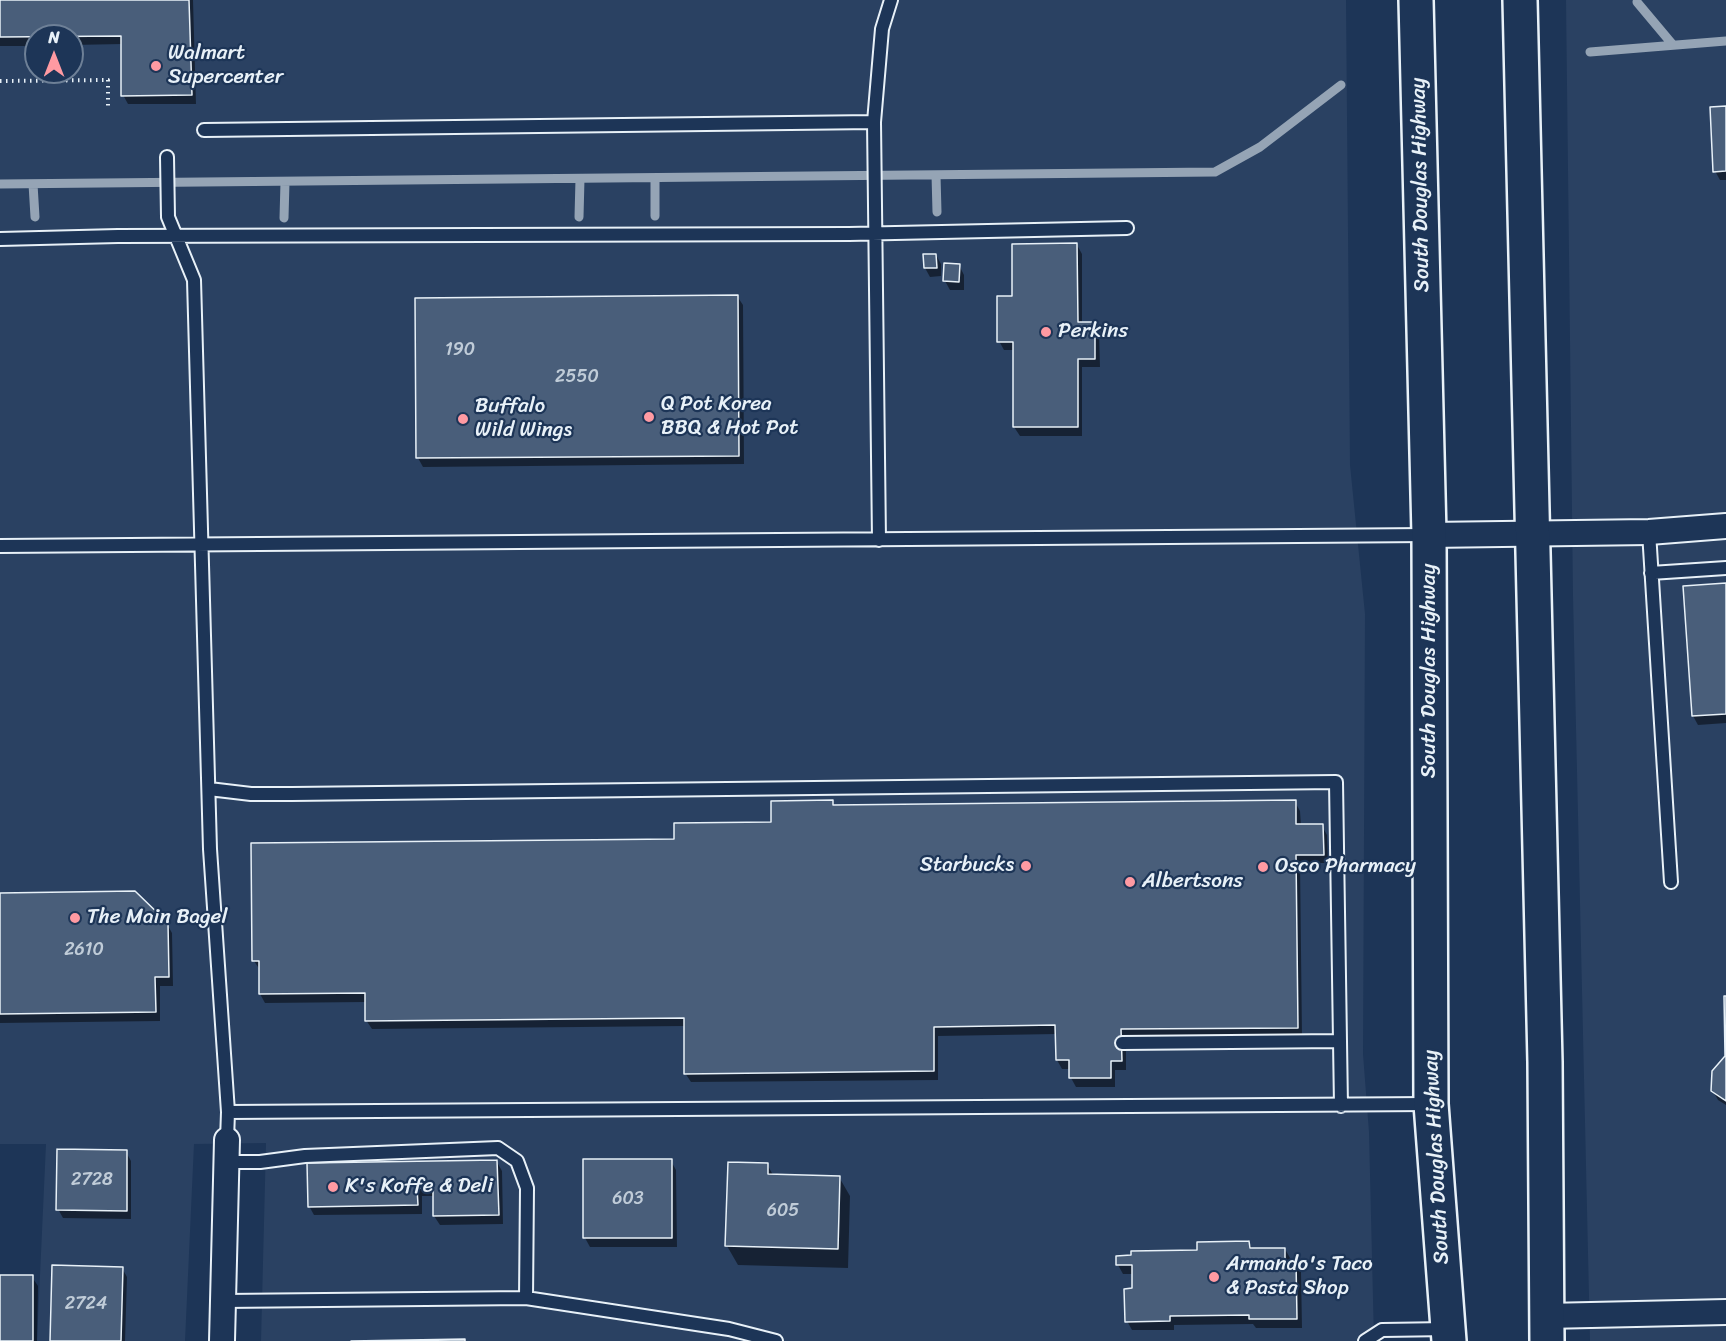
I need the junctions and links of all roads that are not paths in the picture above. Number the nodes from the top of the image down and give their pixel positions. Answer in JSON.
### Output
{"nodes":[{"id":1,"x":891,"y":0,"type":"edge"},
{"id":2,"x":1416,"y":0,"type":"edge"},
{"id":3,"x":1520,"y":0,"type":"edge"},
{"id":4,"x":874,"y":122,"type":"junction"},
{"id":5,"x":204,"y":130,"type":"dead end"},
{"id":6,"x":167,"y":157,"type":"dead end"},
{"id":7,"x":1127,"y":228,"type":"dead end"},
{"id":8,"x":876,"y":234,"type":"junction"},
{"id":9,"x":176,"y":236,"type":"junction"},
{"id":10,"x":0,"y":239,"type":"edge"},
{"id":11,"x":1726,"y":526,"type":"edge"},
{"id":12,"x":1649,"y":532,"type":"junction"},
{"id":13,"x":1532,"y":534,"type":"junction"},
{"id":14,"x":1429,"y":535,"type":"junction"},
{"id":15,"x":879,"y":540,"type":"junction"},
{"id":16,"x":202,"y":545,"type":"junction"},
{"id":17,"x":0,"y":546,"type":"edge"},
{"id":18,"x":1726,"y":568,"type":"edge"},
{"id":19,"x":1652,"y":573,"type":"junction"},
{"id":20,"x":209,"y":789,"type":"junction"},
{"id":21,"x":1671,"y":882,"type":"dead end"},
{"id":22,"x":1339,"y":1041,"type":"junction"},
{"id":23,"x":1122,"y":1043,"type":"dead end"},
{"id":24,"x":1431,"y":1104,"type":"junction"},
{"id":25,"x":1341,"y":1106,"type":"junction"},
{"id":26,"x":228,"y":1112,"type":"junction"},
{"id":27,"x":227,"y":1151,"type":"junction"},
{"id":28,"x":526,"y":1298,"type":"junction"},
{"id":29,"x":224,"y":1301,"type":"junction"},
{"id":30,"x":1726,"y":1312,"type":"edge"},
{"id":31,"x":1547,"y":1329,"type":"edge"},
{"id":32,"x":729,"y":1335,"type":"edge"},
{"id":33,"x":1449,"y":1335,"type":"edge"},
{"id":34,"x":1379,"y":1336,"type":"edge"},
{"id":35,"x":222,"y":1341,"type":"edge"},
{"id":36,"x":776,"y":1341,"type":"edge"},
{"id":37,"x":1365,"y":1341,"type":"edge"}],
"edges":[{"from":1,"to":4,"type":"lane"},
{"from":2,"to":14,"type":"highway","name":"South Douglas Highway"},
{"from":3,"to":13,"type":"highway"},
{"from":4,"to":5,"type":"lane"},
{"from":4,"to":8,"type":"lane"},
{"from":6,"to":9,"type":"lane"},
{"from":7,"to":8,"type":"lane"},
{"from":8,"to":9,"type":"lane"},
{"from":8,"to":15,"type":"lane"},
{"from":9,"to":10,"type":"lane"},
{"from":9,"to":16,"type":"lane"},
{"from":11,"to":12,"type":"street"},
{"from":12,"to":13,"type":"street"},
{"from":12,"to":19,"type":"lane"},
{"from":13,"to":14,"type":"street"},
{"from":13,"to":31,"type":"highway"},
{"from":14,"to":15,"type":"lane"},
{"from":14,"to":24,"type":"highway","name":"South Douglas Highway"},
{"from":15,"to":16,"type":"lane"},
{"from":16,"to":17,"type":"lane"},
{"from":16,"to":20,"type":"lane"},
{"from":18,"to":19,"type":"lane"},
{"from":19,"to":21,"type":"lane"},
{"from":20,"to":22,"type":"lane"},
{"from":20,"to":26,"type":"lane"},
{"from":22,"to":23,"type":"lane"},
{"from":22,"to":25,"type":"lane"},
{"from":24,"to":25,"type":"lane"},
{"from":24,"to":33,"type":"highway","name":"South Douglas Highway"},
{"from":25,"to":26,"type":"lane"},
{"from":26,"to":27,"type":"lane"},
{"from":27,"to":28,"type":"lane"},
{"from":27,"to":29,"type":"street"},
{"from":28,"to":29,"type":"lane"},
{"from":28,"to":32,"type":"lane"},
{"from":29,"to":35,"type":"street"},
{"from":30,"to":31,"type":"street"},
{"from":32,"to":36,"type":"lane"},
{"from":33,"to":34,"type":"lane"},
{"from":34,"to":37,"type":"lane"}]}
